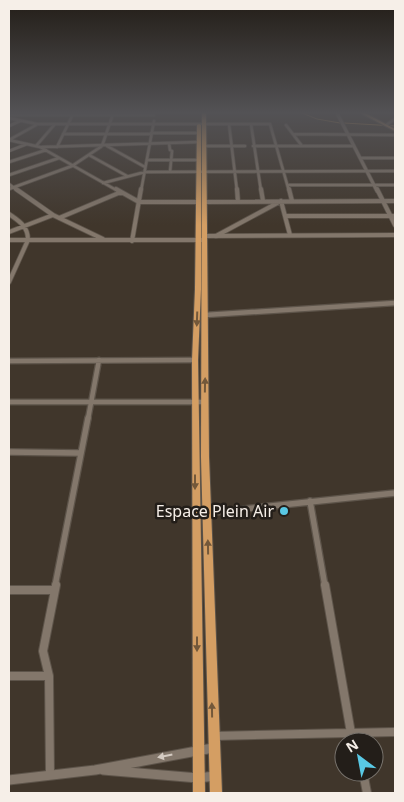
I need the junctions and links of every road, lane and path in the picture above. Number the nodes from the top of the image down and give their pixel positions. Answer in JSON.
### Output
{"nodes":[{"id":1,"x":45,"y":150,"type":"edge"},
{"id":2,"x":46,"y":150,"type":"edge"},
{"id":3,"x":96,"y":150,"type":"edge"},
{"id":4,"x":113,"y":150,"type":"edge"},
{"id":5,"x":148,"y":150,"type":"edge"},
{"id":6,"x":170,"y":150,"type":"edge"},
{"id":7,"x":200,"y":150,"type":"edge"},
{"id":8,"x":201,"y":150,"type":"edge"},
{"id":9,"x":232,"y":150,"type":"edge"},
{"id":10,"x":255,"y":150,"type":"edge"},
{"id":11,"x":279,"y":150,"type":"edge"},
{"id":12,"x":357,"y":150,"type":"edge"},
{"id":13,"x":88,"y":155,"type":"junction"},
{"id":14,"x":59,"y":158,"type":"junction"},
{"id":15,"x":361,"y":158,"type":"junction"},
{"id":16,"x":395,"y":158,"type":"edge"},
{"id":17,"x":147,"y":160,"type":"junction"},
{"id":18,"x":171,"y":160,"type":"junction"},
{"id":19,"x":199,"y":160,"type":"junction"},
{"id":20,"x":9,"y":162,"type":"edge"},
{"id":21,"x":72,"y":166,"type":"junction"},
{"id":22,"x":145,"y":167,"type":"junction"},
{"id":23,"x":368,"y":171,"type":"junction"},
{"id":24,"x":395,"y":171,"type":"edge"},
{"id":25,"x":145,"y":172,"type":"junction"},
{"id":26,"x":170,"y":172,"type":"junction"},
{"id":27,"x":201,"y":172,"type":"junction"},
{"id":28,"x":234,"y":172,"type":"junction"},
{"id":29,"x":259,"y":172,"type":"junction"},
{"id":30,"x":284,"y":172,"type":"junction"},
{"id":31,"x":9,"y":175,"type":"edge"},
{"id":32,"x":127,"y":176,"type":"junction"},
{"id":33,"x":103,"y":183,"type":"junction"},
{"id":34,"x":9,"y":184,"type":"edge"},
{"id":35,"x":289,"y":185,"type":"junction"},
{"id":36,"x":375,"y":185,"type":"junction"},
{"id":37,"x":395,"y":185,"type":"edge"},
{"id":38,"x":14,"y":187,"type":"junction"},
{"id":39,"x":9,"y":189,"type":"edge"},
{"id":40,"x":121,"y":192,"type":"junction"},
{"id":41,"x":263,"y":201,"type":"junction"},
{"id":42,"x":281,"y":201,"type":"junction"},
{"id":43,"x":292,"y":201,"type":"junction"},
{"id":44,"x":382,"y":201,"type":"junction"},
{"id":45,"x":395,"y":201,"type":"edge"},
{"id":46,"x":139,"y":202,"type":"junction"},
{"id":47,"x":201,"y":202,"type":"junction"},
{"id":48,"x":238,"y":202,"type":"junction"},
{"id":49,"x":9,"y":214,"type":"edge"},
{"id":50,"x":53,"y":215,"type":"junction"},
{"id":51,"x":285,"y":216,"type":"junction"},
{"id":52,"x":393,"y":216,"type":"edge"},
{"id":53,"x":59,"y":218,"type":"junction"},
{"id":54,"x":395,"y":225,"type":"edge"},
{"id":55,"x":25,"y":226,"type":"junction"},
{"id":56,"x":9,"y":232,"type":"edge"},
{"id":57,"x":290,"y":235,"type":"junction"},
{"id":58,"x":395,"y":235,"type":"edge"},
{"id":59,"x":216,"y":236,"type":"junction"},
{"id":60,"x":202,"y":239,"type":"junction"},
{"id":61,"x":9,"y":240,"type":"edge"},
{"id":62,"x":28,"y":240,"type":"junction"},
{"id":63,"x":105,"y":240,"type":"junction"},
{"id":64,"x":132,"y":241,"type":"junction"},
{"id":65,"x":9,"y":282,"type":"edge"},
{"id":66,"x":395,"y":303,"type":"edge"},
{"id":67,"x":205,"y":315,"type":"junction"},
{"id":68,"x":99,"y":360,"type":"junction"},
{"id":69,"x":195,"y":360,"type":"junction"},
{"id":70,"x":9,"y":361,"type":"edge"},
{"id":71,"x":9,"y":402,"type":"edge"},
{"id":72,"x":90,"y":402,"type":"junction"},
{"id":73,"x":200,"y":402,"type":"junction"},
{"id":74,"x":9,"y":452,"type":"edge"},
{"id":75,"x":80,"y":453,"type":"junction"},
{"id":76,"x":395,"y":493,"type":"edge"},
{"id":77,"x":310,"y":501,"type":"junction"},
{"id":78,"x":208,"y":513,"type":"junction"},
{"id":79,"x":196,"y":514,"type":"junction"},
{"id":80,"x":9,"y":590,"type":"edge"},
{"id":81,"x":55,"y":590,"type":"junction"},
{"id":82,"x":9,"y":676,"type":"edge"},
{"id":83,"x":49,"y":676,"type":"junction"},
{"id":84,"x":355,"y":732,"type":"edge"},
{"id":85,"x":213,"y":736,"type":"junction"},
{"id":86,"x":334,"y":736,"type":"edge"},
{"id":87,"x":213,"y":748,"type":"junction"},
{"id":88,"x":198,"y":750,"type":"junction"},
{"id":89,"x":95,"y":770,"type":"junction"},
{"id":90,"x":50,"y":775,"type":"junction"},
{"id":91,"x":215,"y":776,"type":"junction"},
{"id":92,"x":198,"y":778,"type":"junction"},
{"id":93,"x":9,"y":780,"type":"edge"},
{"id":94,"x":198,"y":793,"type":"edge"},
{"id":95,"x":216,"y":793,"type":"edge"}],
"edges":[{"from":1,"to":20,"type":"street"},
{"from":2,"to":14,"type":"street"},
{"from":3,"to":13,"type":"street"},
{"from":4,"to":22,"type":"street"},
{"from":5,"to":17,"type":"street"},
{"from":6,"to":18,"type":"street"},
{"from":7,"to":19,"type":"highway"},
{"from":8,"to":27,"type":"highway"},
{"from":9,"to":28,"type":"street"},
{"from":10,"to":29,"type":"street"},
{"from":11,"to":30,"type":"street"},
{"from":12,"to":15,"type":"street"},
{"from":13,"to":21,"type":"street"},
{"from":13,"to":32,"type":"street"},
{"from":14,"to":21,"type":"street"},
{"from":14,"to":31,"type":"street"},
{"from":15,"to":16,"type":"street"},
{"from":15,"to":23,"type":"street"},
{"from":17,"to":18,"type":"street"},
{"from":17,"to":22,"type":"street"},
{"from":18,"to":19,"type":"street"},
{"from":18,"to":26,"type":"street"},
{"from":19,"to":27,"type":"highway"},
{"from":21,"to":33,"type":"street"},
{"from":21,"to":38,"type":"street"},
{"from":22,"to":25,"type":"street"},
{"from":23,"to":24,"type":"street"},
{"from":23,"to":30,"type":"street"},
{"from":23,"to":36,"type":"street"},
{"from":25,"to":26,"type":"street"},
{"from":25,"to":32,"type":"street"},
{"from":25,"to":46,"type":"street"},
{"from":26,"to":27,"type":"street"},
{"from":27,"to":28,"type":"street"},
{"from":27,"to":47,"type":"highway"},
{"from":28,"to":29,"type":"street"},
{"from":28,"to":48,"type":"street"},
{"from":29,"to":30,"type":"street"},
{"from":29,"to":41,"type":"street"},
{"from":30,"to":35,"type":"street"},
{"from":32,"to":33,"type":"street"},
{"from":33,"to":40,"type":"street"},
{"from":34,"to":38,"type":"street"},
{"from":35,"to":36,"type":"street"},
{"from":35,"to":43,"type":"street"},
{"from":36,"to":37,"type":"street"},
{"from":36,"to":44,"type":"street"},
{"from":38,"to":39,"type":"street"},
{"from":38,"to":50,"type":"street"},
{"from":40,"to":46,"type":"street"},
{"from":40,"to":53,"type":"street"},
{"from":41,"to":42,"type":"street"},
{"from":41,"to":48,"type":"street"},
{"from":42,"to":43,"type":"street"},
{"from":42,"to":51,"type":"street"},
{"from":42,"to":59,"type":"street"},
{"from":43,"to":44,"type":"street"},
{"from":44,"to":45,"type":"street"},
{"from":44,"to":52,"type":"street"},
{"from":46,"to":47,"type":"street"},
{"from":46,"to":64,"type":"street"},
{"from":47,"to":48,"type":"street"},
{"from":47,"to":60,"type":"highway"},
{"from":49,"to":55,"type":"street"},
{"from":50,"to":53,"type":"street"},
{"from":50,"to":55,"type":"street"},
{"from":51,"to":52,"type":"street"},
{"from":51,"to":57,"type":"street"},
{"from":52,"to":54,"type":"street"},
{"from":53,"to":63,"type":"street"},
{"from":55,"to":56,"type":"street"},
{"from":55,"to":62,"type":"street"},
{"from":57,"to":58,"type":"street"},
{"from":57,"to":59,"type":"street"},
{"from":59,"to":60,"type":"street"},
{"from":60,"to":64,"type":"street"},
{"from":60,"to":67,"type":"highway"},
{"from":60,"to":69,"type":"highway","one_way":true},
{"from":61,"to":62,"type":"street"},
{"from":62,"to":63,"type":"street"},
{"from":62,"to":65,"type":"street"},
{"from":63,"to":64,"type":"street"},
{"from":66,"to":67,"type":"street"},
{"from":73,"to":67,"type":"highway","one_way":true},
{"from":68,"to":69,"type":"street"},
{"from":68,"to":70,"type":"street"},
{"from":68,"to":72,"type":"street"},
{"from":69,"to":73,"type":"highway"},
{"from":71,"to":72,"type":"street"},
{"from":72,"to":73,"type":"street"},
{"from":72,"to":75,"type":"street"},
{"from":73,"to":78,"type":"highway"},
{"from":73,"to":79,"type":"highway","one_way":true},
{"from":74,"to":75,"type":"street"},
{"from":75,"to":81,"type":"street"},
{"from":76,"to":77,"type":"street"},
{"from":77,"to":78,"type":"street"},
{"from":77,"to":84,"type":"street"},
{"from":78,"to":79,"type":"street"},
{"from":85,"to":78,"type":"highway","one_way":true},
{"from":79,"to":88,"type":"highway","one_way":true},
{"from":80,"to":81,"type":"street"},
{"from":81,"to":83,"type":"street"},
{"from":82,"to":83,"type":"street"},
{"from":83,"to":90,"type":"street"},
{"from":85,"to":86,"type":"street"},
{"from":85,"to":87,"type":"highway"},
{"from":87,"to":88,"type":"street"},
{"from":87,"to":91,"type":"highway"},
{"from":88,"to":89,"type":"street","one_way":true},
{"from":88,"to":92,"type":"highway"},
{"from":89,"to":90,"type":"street"},
{"from":89,"to":92,"type":"street"},
{"from":90,"to":93,"type":"street"},
{"from":91,"to":92,"type":"street"},
{"from":91,"to":95,"type":"highway"},
{"from":92,"to":94,"type":"highway"}]}
